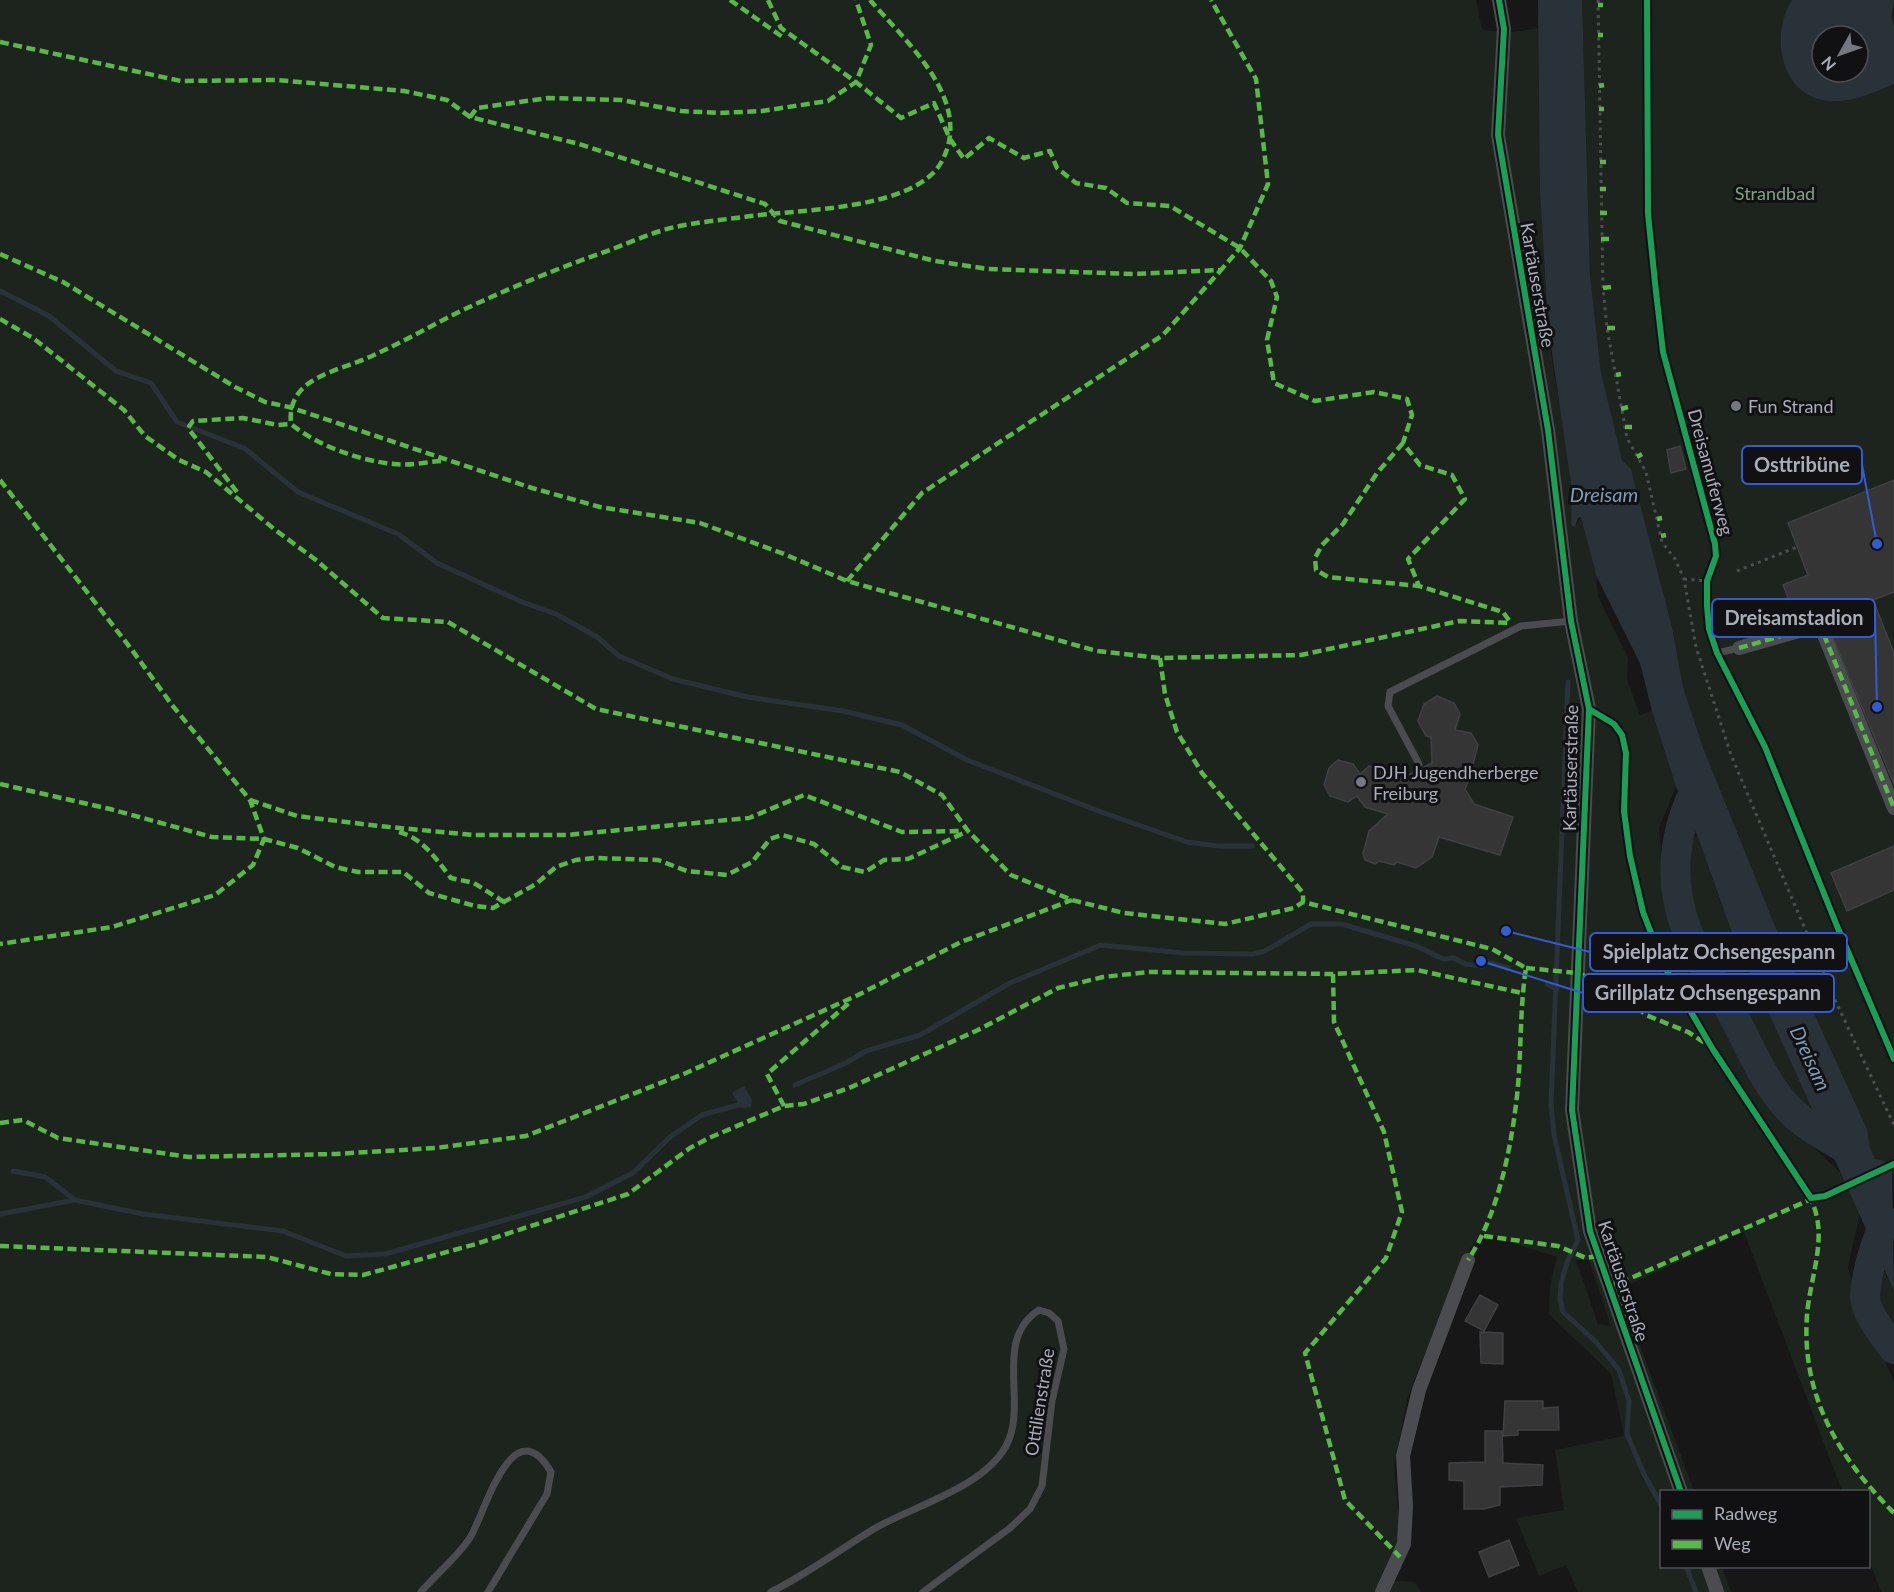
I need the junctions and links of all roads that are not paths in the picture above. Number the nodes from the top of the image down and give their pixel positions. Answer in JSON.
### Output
{"nodes":[{"id":1,"x":1499,"y":0,"type":"edge"},
{"id":2,"x":1571,"y":621,"type":"junction"},
{"id":3,"x":1511,"y":623,"type":"dead end"},
{"id":4,"x":1521,"y":626,"type":"junction"},
{"id":5,"x":1739,"y":648,"type":"joint"},
{"id":6,"x":1717,"y":653,"type":"dead end"},
{"id":7,"x":1419,"y":764,"type":"dead end"},
{"id":8,"x":1894,"y":808,"type":"edge"},
{"id":9,"x":1468,"y":1260,"type":"dead end"},
{"id":10,"x":1681,"y":1490,"type":"edge"},
{"id":11,"x":1709,"y":1568,"type":"edge"},
{"id":12,"x":421,"y":1592,"type":"edge"},
{"id":13,"x":488,"y":1592,"type":"edge"},
{"id":14,"x":771,"y":1592,"type":"edge"},
{"id":15,"x":924,"y":1592,"type":"edge"},
{"id":16,"x":1382,"y":1592,"type":"edge"},
{"id":17,"x":1717,"y":1592,"type":"edge"}],
"edges":[{"from":1,"to":2,"type":"street","name":"Kartäuserstraße"},
{"from":2,"to":4,"type":"lane"},
{"from":2,"to":10,"type":"street","name":"Kartäuserstraße"},
{"from":3,"to":4,"type":"lane"},
{"from":4,"to":7,"type":"lane"},
{"from":5,"to":6,"type":"lane"},
{"from":5,"to":8,"type":"street"},
{"from":9,"to":16,"type":"street"},
{"from":11,"to":17,"type":"street"},
{"from":12,"to":13,"type":"lane"},
{"from":14,"to":15,"type":"lane","name":"Ottilienstraße"}]}
